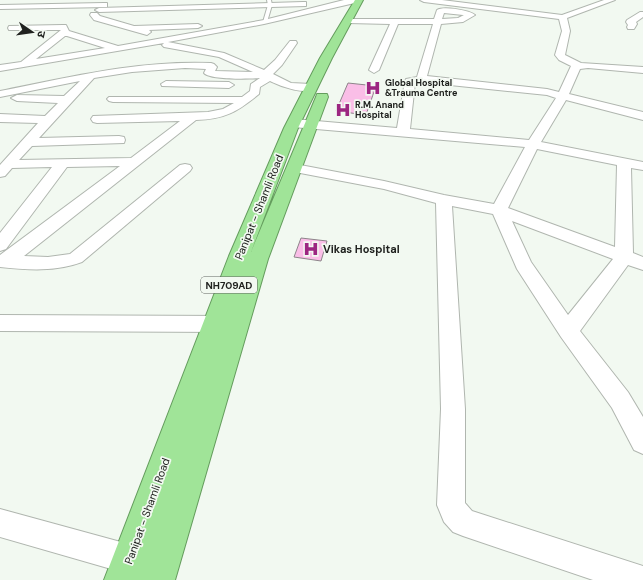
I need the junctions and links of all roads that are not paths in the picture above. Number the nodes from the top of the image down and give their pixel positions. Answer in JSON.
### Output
{"nodes":[{"id":1,"x":51,"y":0,"type":"edge"},
{"id":2,"x":154,"y":0,"type":"edge"},
{"id":3,"x":368,"y":0,"type":"edge"},
{"id":4,"x":424,"y":0,"type":"edge"},
{"id":5,"x":611,"y":0,"type":"edge"},
{"id":6,"x":269,"y":3,"type":"edge"},
{"id":7,"x":42,"y":6,"type":"junction"},
{"id":8,"x":443,"y":6,"type":"junction"},
{"id":9,"x":0,"y":7,"type":"edge"},
{"id":10,"x":98,"y":9,"type":"edge"},
{"id":11,"x":149,"y":9,"type":"junction"},
{"id":12,"x":351,"y":9,"type":"edge"},
{"id":13,"x":643,"y":14,"type":"edge"},
{"id":14,"x":563,"y":17,"type":"junction"},
{"id":15,"x":24,"y":20,"type":"dead end"},
{"id":16,"x":438,"y":21,"type":"junction"},
{"id":17,"x":265,"y":22,"type":"junction"},
{"id":18,"x":395,"y":22,"type":"junction"},
{"id":19,"x":245,"y":26,"type":"junction"},
{"id":20,"x":631,"y":27,"type":"dead end"},
{"id":21,"x":135,"y":28,"type":"junction"},
{"id":22,"x":63,"y":33,"type":"junction"},
{"id":23,"x":173,"y":39,"type":"junction"},
{"id":24,"x":156,"y":43,"type":"junction"},
{"id":25,"x":293,"y":43,"type":"dead end"},
{"id":26,"x":119,"y":49,"type":"junction"},
{"id":27,"x":86,"y":54,"type":"junction"},
{"id":28,"x":24,"y":64,"type":"junction"},
{"id":29,"x":176,"y":64,"type":"junction"},
{"id":30,"x":578,"y":65,"type":"junction"},
{"id":31,"x":0,"y":68,"type":"edge"},
{"id":32,"x":134,"y":69,"type":"junction"},
{"id":33,"x":374,"y":70,"type":"dead end"},
{"id":34,"x":643,"y":70,"type":"edge"},
{"id":35,"x":91,"y":76,"type":"junction"},
{"id":36,"x":266,"y":76,"type":"junction"},
{"id":37,"x":421,"y":79,"type":"junction"},
{"id":38,"x":166,"y":84,"type":"junction"},
{"id":39,"x":255,"y":86,"type":"junction"},
{"id":40,"x":311,"y":87,"type":"junction"},
{"id":41,"x":0,"y":94,"type":"edge"},
{"id":42,"x":563,"y":96,"type":"junction"},
{"id":43,"x":0,"y":98,"type":"edge"},
{"id":44,"x":113,"y":99,"type":"junction"},
{"id":45,"x":154,"y":99,"type":"junction"},
{"id":46,"x":68,"y":100,"type":"junction"},
{"id":47,"x":245,"y":100,"type":"junction"},
{"id":48,"x":643,"y":116,"type":"edge"},
{"id":49,"x":193,"y":117,"type":"junction"},
{"id":50,"x":0,"y":118,"type":"edge"},
{"id":51,"x":97,"y":118,"type":"junction"},
{"id":52,"x":148,"y":118,"type":"junction"},
{"id":53,"x":48,"y":120,"type":"junction"},
{"id":54,"x":302,"y":124,"type":"junction"},
{"id":55,"x":403,"y":132,"type":"junction"},
{"id":56,"x":80,"y":140,"type":"junction"},
{"id":57,"x":119,"y":140,"type":"junction"},
{"id":58,"x":28,"y":142,"type":"junction"},
{"id":59,"x":533,"y":144,"type":"junction"},
{"id":60,"x":93,"y":162,"type":"junction"},
{"id":61,"x":134,"y":162,"type":"junction"},
{"id":62,"x":624,"y":162,"type":"junction"},
{"id":63,"x":63,"y":163,"type":"junction"},
{"id":64,"x":643,"y":166,"type":"edge"},
{"id":65,"x":185,"y":168,"type":"dead end"},
{"id":66,"x":295,"y":168,"type":"junction"},
{"id":67,"x":4,"y":169,"type":"edge"},
{"id":68,"x":444,"y":200,"type":"junction"},
{"id":69,"x":499,"y":210,"type":"junction"},
{"id":70,"x":2,"y":256,"type":"edge"},
{"id":71,"x":624,"y":257,"type":"junction"},
{"id":72,"x":643,"y":264,"type":"edge"},
{"id":73,"x":215,"y":324,"type":"junction"},
{"id":74,"x":237,"y":324,"type":"junction"},
{"id":75,"x":2,"y":326,"type":"edge"},
{"id":76,"x":568,"y":331,"type":"junction"},
{"id":77,"x":643,"y":441,"type":"edge"},
{"id":78,"x":0,"y":522,"type":"edge"},
{"id":79,"x":126,"y":570,"type":"edge"},
{"id":80,"x":159,"y":574,"type":"edge"},
{"id":81,"x":639,"y":580,"type":"edge"}],
"edges":[{"from":1,"to":7,"type":"street"},
{"from":2,"to":11,"type":"street"},
{"from":3,"to":12,"type":"highway","name":"Panipat - Shamli Road","number":"NH709AD"},
{"from":4,"to":8,"type":"street"},
{"from":5,"to":14,"type":"street"},
{"from":6,"to":11,"type":"street"},
{"from":6,"to":12,"type":"street"},
{"from":6,"to":17,"type":"lane"},
{"from":7,"to":9,"type":"street"},
{"from":7,"to":10,"type":"street"},
{"from":8,"to":14,"type":"street"},
{"from":8,"to":16,"type":"street"},
{"from":8,"to":16,"type":"street"},
{"from":10,"to":11,"type":"street"},
{"from":10,"to":21,"type":"street"},
{"from":12,"to":17,"type":"street"},
{"from":12,"to":18,"type":"street"},
{"from":12,"to":40,"type":"highway","name":"Panipat - Shamli Road","number":"NH709AD"},
{"from":12,"to":54,"type":"highway","name":"Panipat - Shamli Road","number":"NH709AD"},
{"from":13,"to":20,"type":"street"},
{"from":14,"to":30,"type":"street"},
{"from":15,"to":22,"type":"street"},
{"from":16,"to":18,"type":"street"},
{"from":16,"to":37,"type":"street"},
{"from":17,"to":19,"type":"street"},
{"from":18,"to":33,"type":"street"},
{"from":19,"to":21,"type":"street"},
{"from":19,"to":23,"type":"street"},
{"from":21,"to":23,"type":"street"},
{"from":22,"to":26,"type":"street"},
{"from":22,"to":28,"type":"street"},
{"from":23,"to":24,"type":"street"},
{"from":24,"to":26,"type":"street"},
{"from":24,"to":36,"type":"street"},
{"from":25,"to":36,"type":"street"},
{"from":26,"to":27,"type":"street"},
{"from":27,"to":28,"type":"street"},
{"from":27,"to":35,"type":"street"},
{"from":28,"to":31,"type":"street"},
{"from":29,"to":32,"type":"street"},
{"from":29,"to":36,"type":"street"},
{"from":29,"to":38,"type":"street"},
{"from":30,"to":34,"type":"street"},
{"from":30,"to":42,"type":"street"},
{"from":32,"to":35,"type":"street"},
{"from":32,"to":44,"type":"street"},
{"from":35,"to":41,"type":"street"},
{"from":35,"to":46,"type":"street"},
{"from":36,"to":39,"type":"street"},
{"from":36,"to":40,"type":"street"},
{"from":37,"to":42,"type":"street"},
{"from":37,"to":55,"type":"street"},
{"from":38,"to":39,"type":"street"},
{"from":38,"to":45,"type":"street"},
{"from":39,"to":47,"type":"street"},
{"from":40,"to":54,"type":"highway","name":"Panipat - Shamli Road","number":"NH709AD"},
{"from":42,"to":48,"type":"street"},
{"from":42,"to":59,"type":"street"},
{"from":43,"to":46,"type":"street"},
{"from":44,"to":45,"type":"street"},
{"from":44,"to":51,"type":"street"},
{"from":45,"to":47,"type":"street"},
{"from":46,"to":53,"type":"street"},
{"from":47,"to":49,"type":"street"},
{"from":49,"to":52,"type":"street"},
{"from":49,"to":61,"type":"street"},
{"from":50,"to":53,"type":"street"},
{"from":51,"to":52,"type":"street"},
{"from":51,"to":56,"type":"street"},
{"from":52,"to":57,"type":"street"},
{"from":53,"to":58,"type":"street"},
{"from":54,"to":55,"type":"street"},
{"from":54,"to":66,"type":"highway","name":"Panipat - Shamli Road","number":"NH709AD"},
{"from":54,"to":73,"type":"highway","name":"Panipat - Shamli Road","number":"NH709AD"},
{"from":55,"to":59,"type":"street"},
{"from":56,"to":57,"type":"street"},
{"from":56,"to":58,"type":"street"},
{"from":57,"to":60,"type":"street"},
{"from":58,"to":67,"type":"street"},
{"from":59,"to":62,"type":"street"},
{"from":59,"to":69,"type":"street"},
{"from":60,"to":61,"type":"street"},
{"from":60,"to":63,"type":"street"},
{"from":61,"to":70,"type":"street"},
{"from":62,"to":64,"type":"street"},
{"from":62,"to":71,"type":"street"},
{"from":63,"to":67,"type":"street"},
{"from":63,"to":70,"type":"street"},
{"from":65,"to":70,"type":"street"},
{"from":66,"to":68,"type":"street"},
{"from":66,"to":74,"type":"highway","name":"Panipat - Shamli Road","number":"NH709AD"},
{"from":68,"to":69,"type":"street"},
{"from":68,"to":81,"type":"street"},
{"from":69,"to":71,"type":"street"},
{"from":69,"to":76,"type":"street"},
{"from":71,"to":72,"type":"street"},
{"from":71,"to":76,"type":"street"},
{"from":73,"to":74,"type":"street"},
{"from":73,"to":75,"type":"street"},
{"from":73,"to":79,"type":"highway","name":"Panipat - Shamli Road","number":"NH709AD"},
{"from":74,"to":80,"type":"highway","name":"Panipat - Shamli Road","number":"NH709AD"},
{"from":76,"to":77,"type":"street"},
{"from":78,"to":79,"type":"street"},
{"from":79,"to":80,"type":"street"}]}
